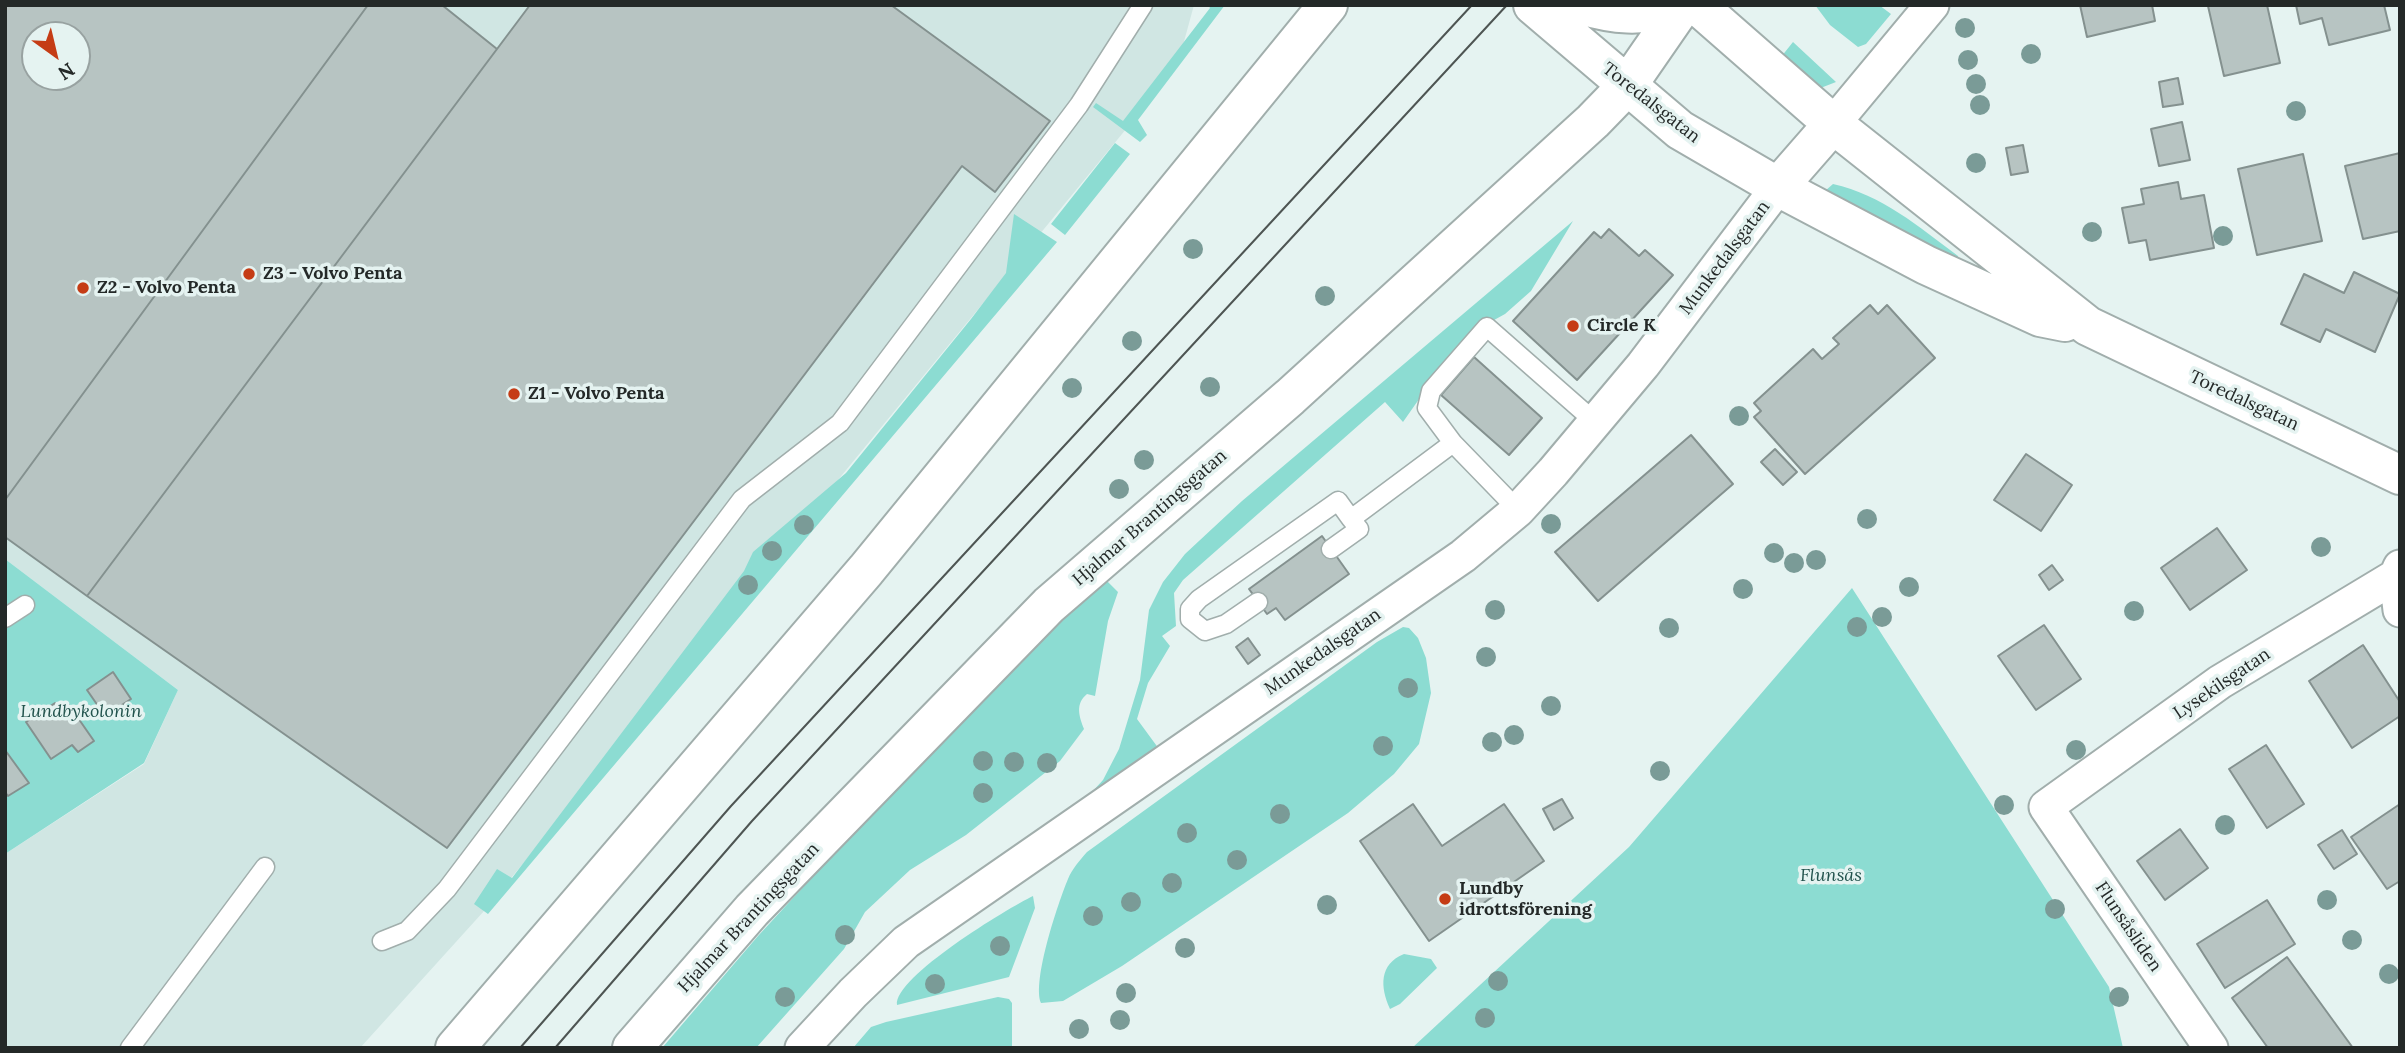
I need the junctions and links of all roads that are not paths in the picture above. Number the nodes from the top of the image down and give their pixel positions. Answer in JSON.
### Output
{"nodes":[{"id":1,"x":1143,"y":5,"type":"edge"},
{"id":2,"x":1533,"y":5,"type":"edge"},
{"id":3,"x":1581,"y":5,"type":"edge"},
{"id":4,"x":1672,"y":5,"type":"edge"},
{"id":5,"x":1684,"y":5,"type":"edge"},
{"id":6,"x":1697,"y":5,"type":"edge"},
{"id":7,"x":1932,"y":5,"type":"edge"},
{"id":8,"x":1316,"y":13,"type":"edge"},
{"id":9,"x":1627,"y":86,"type":"junction"},
{"id":10,"x":1833,"y":124,"type":"junction"},
{"id":11,"x":1778,"y":187,"type":"junction"},
{"id":12,"x":2088,"y":326,"type":"junction"},
{"id":13,"x":1594,"y":421,"type":"junction"},
{"id":14,"x":1453,"y":443,"type":"junction"},
{"id":15,"x":2400,"y":475,"type":"edge"},
{"id":16,"x":1518,"y":510,"type":"junction"},
{"id":17,"x":1351,"y":519,"type":"junction"},
{"id":18,"x":1331,"y":549,"type":"dead end"},
{"id":19,"x":2398,"y":571,"type":"edge"},
{"id":20,"x":1258,"y":602,"type":"dead end"},
{"id":21,"x":25,"y":605,"type":"dead end"},
{"id":22,"x":2400,"y":610,"type":"edge"},
{"id":23,"x":5,"y":618,"type":"edge"},
{"id":24,"x":2046,"y":807,"type":"joint"},
{"id":25,"x":265,"y":867,"type":"dead end"},
{"id":26,"x":382,"y":941,"type":"dead end"},
{"id":27,"x":130,"y":1048,"type":"edge"},
{"id":28,"x":455,"y":1048,"type":"edge"},
{"id":29,"x":632,"y":1048,"type":"edge"},
{"id":30,"x":802,"y":1048,"type":"edge"},
{"id":31,"x":2211,"y":1048,"type":"edge"}],
"edges":[{"from":1,"to":26,"type":"lane"},
{"from":2,"to":9,"type":"main road","name":"Toredalsgatan"},
{"from":3,"to":4,"type":"main road"},
{"from":5,"to":9,"type":"main road","name":"Hjalmar Brantingsgatan"},
{"from":6,"to":10,"type":"main road","name":"Toredalsgatan"},
{"from":7,"to":10,"type":"street"},
{"from":8,"to":28,"type":"main road"},
{"from":9,"to":11,"type":"main road","name":"Toredalsgatan"},
{"from":9,"to":29,"type":"main road","name":"Hjalmar Brantingsgatan"},
{"from":10,"to":11,"type":"main road"},
{"from":10,"to":12,"type":"main road","name":"Toredalsgatan"},
{"from":11,"to":12,"type":"main road","name":"Toredalsgatan"},
{"from":11,"to":13,"type":"street","name":"Munkedalsgatan"},
{"from":12,"to":15,"type":"main road","name":"Toredalsgatan"},
{"from":13,"to":14,"type":"lane"},
{"from":13,"to":16,"type":"street","name":"Munkedalsgatan"},
{"from":14,"to":16,"type":"lane"},
{"from":14,"to":17,"type":"lane"},
{"from":16,"to":30,"type":"street","name":"Munkedalsgatan"},
{"from":17,"to":18,"type":"lane"},
{"from":17,"to":20,"type":"lane"},
{"from":19,"to":22,"type":"street"},
{"from":19,"to":24,"type":"street","name":"Lysekilsgatan"},
{"from":21,"to":23,"type":"lane"},
{"from":24,"to":31,"type":"street","name":"Flunsåsliden"},
{"from":25,"to":27,"type":"lane"}]}
